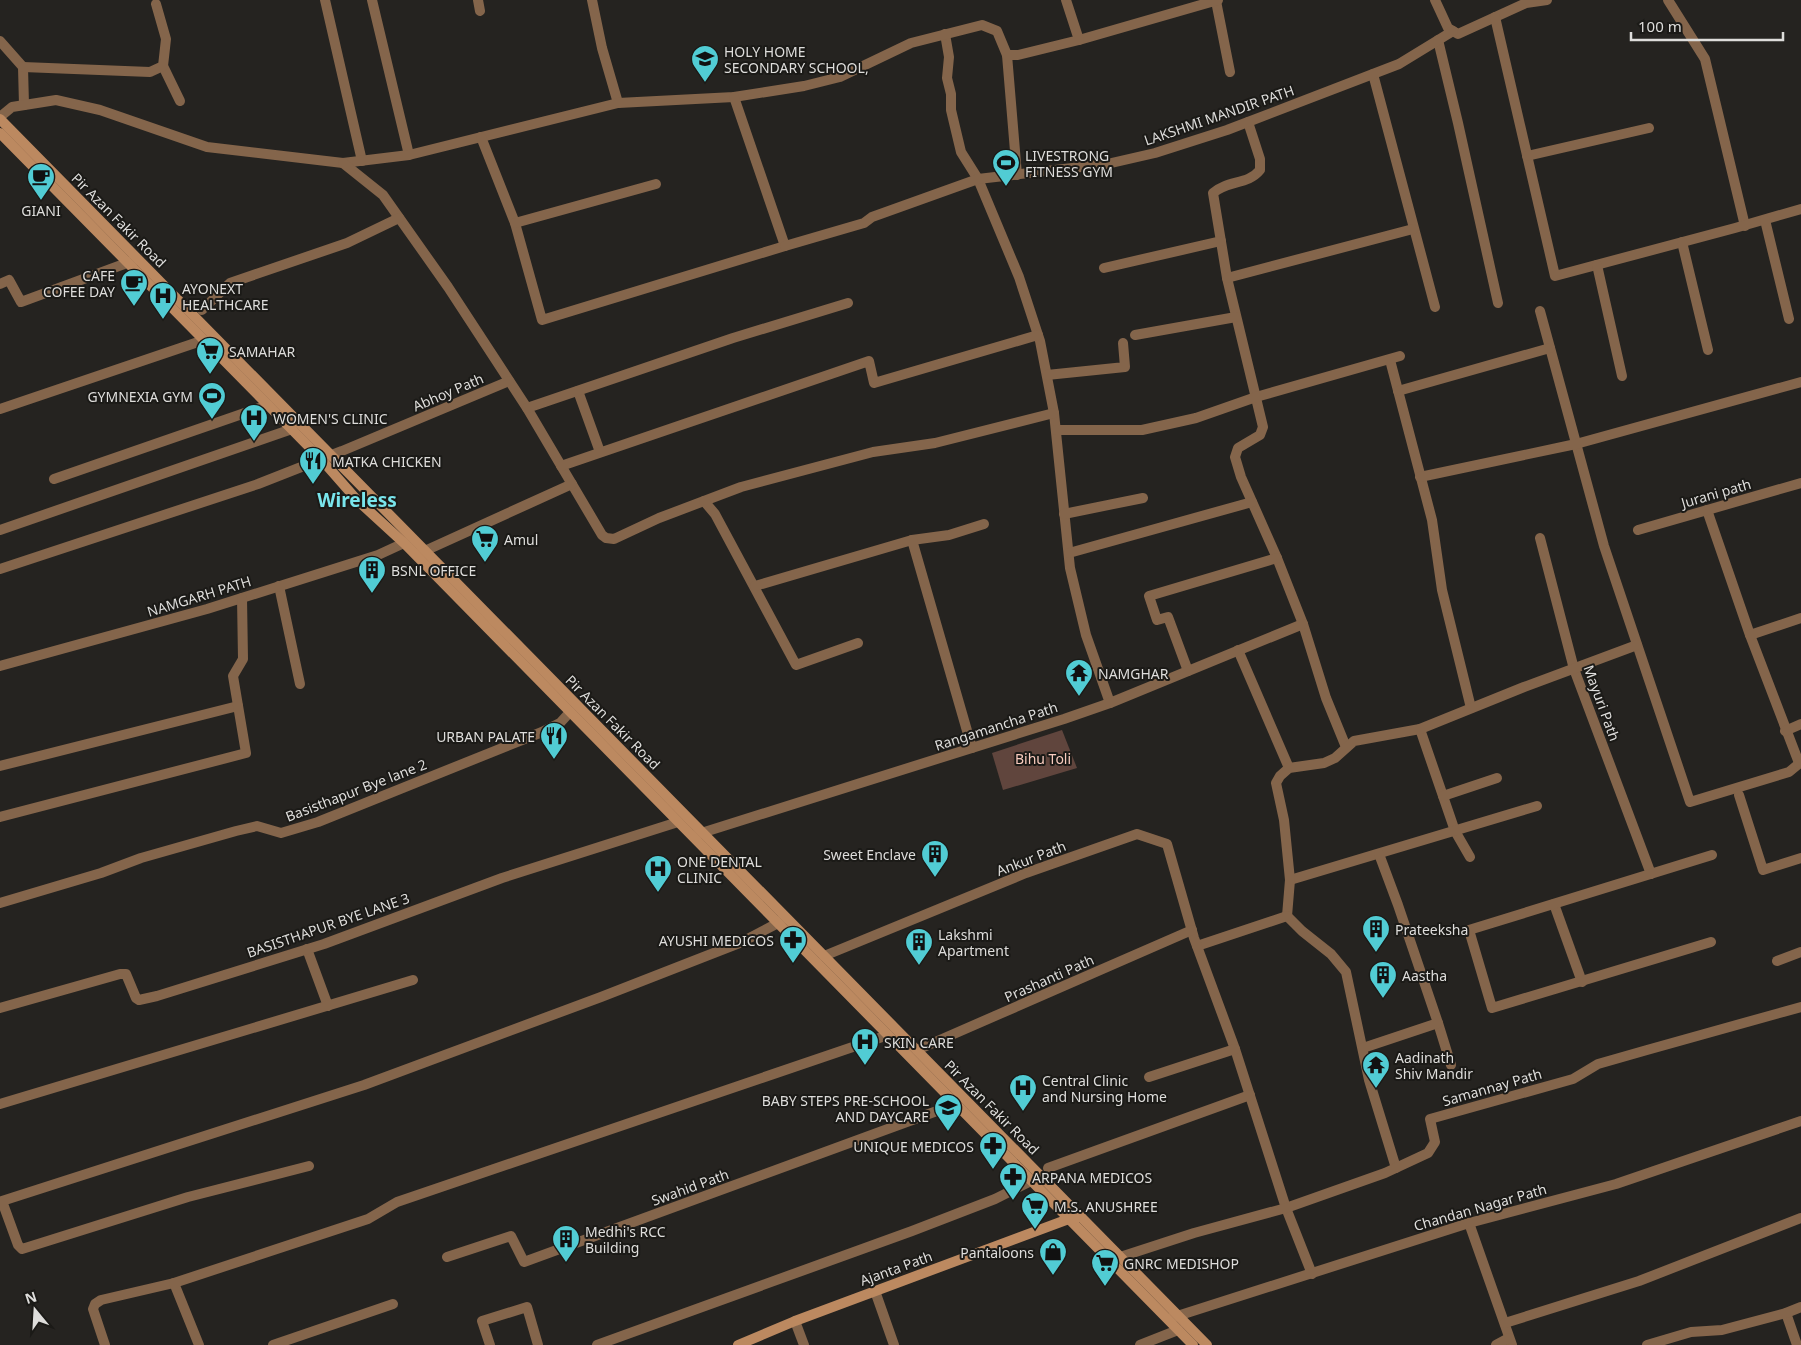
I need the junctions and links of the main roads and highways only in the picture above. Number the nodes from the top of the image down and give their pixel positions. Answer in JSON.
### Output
{"nodes":[{"id":1,"x":0,"y":118,"type":"edge"},
{"id":2,"x":0,"y":133,"type":"edge"},
{"id":3,"x":133,"y":261,"type":"junction"},
{"id":4,"x":326,"y":457,"type":"junction"},
{"id":5,"x":420,"y":553,"type":"junction"},
{"id":6,"x":782,"y":920,"type":"junction"},
{"id":7,"x":1072,"y":1219,"type":"junction"},
{"id":8,"x":1172,"y":1317,"type":"junction"},
{"id":9,"x":738,"y":1345,"type":"edge"},
{"id":10,"x":1193,"y":1345,"type":"edge"},
{"id":11,"x":1207,"y":1345,"type":"edge"}],
"edges":[{"from":1,"to":3,"type":"main road","name":"Pir Azan Fakir Road"},
{"from":2,"to":3,"type":"main road"},
{"from":3,"to":4,"type":"main road","name":"Pir Azan Fakir Road"},
{"from":3,"to":4,"type":"main road","name":"Pir Azan Fakir Road"},
{"from":4,"to":5,"type":"main road","name":"Pir Azan Fakir Road"},
{"from":4,"to":5,"type":"main road","name":"Pir Azan Fakir Road"},
{"from":5,"to":6,"type":"main road","name":"Pir Azan Fakir Road"},
{"from":5,"to":6,"type":"main road","name":"Pir Azan Fakir Road"},
{"from":6,"to":7,"type":"main road","name":"Pir Azan Fakir Road"},
{"from":6,"to":7,"type":"main road","name":"Pir Azan Fakir Road"},
{"from":7,"to":8,"type":"main road","name":"Pir Azan Fakir Road"},
{"from":7,"to":9,"type":"main road","name":"Ajanta Path"},
{"from":8,"to":10,"type":"main road","name":"Pir Azan Fakir Road"},
{"from":8,"to":11,"type":"main road","name":"Pir Azan Fakir Road"}]}
